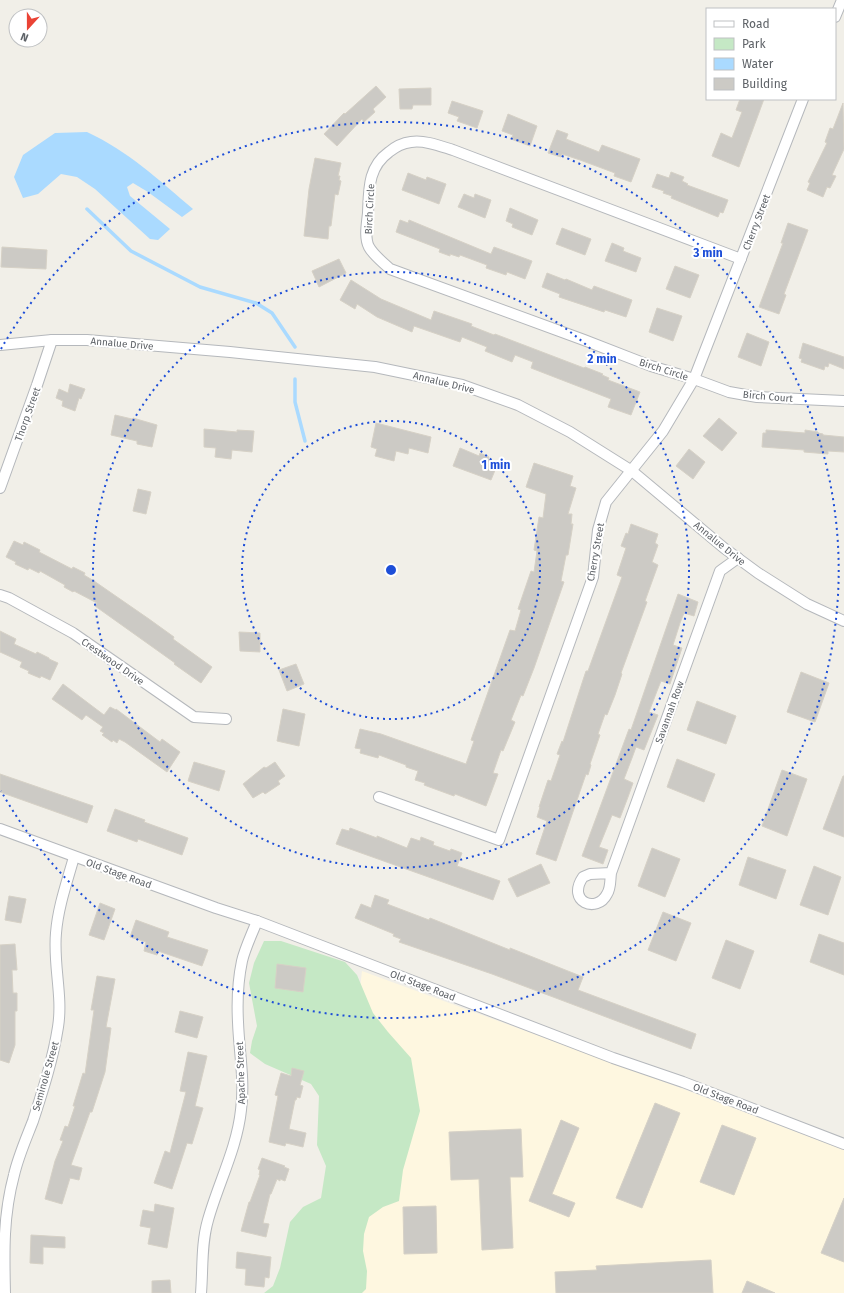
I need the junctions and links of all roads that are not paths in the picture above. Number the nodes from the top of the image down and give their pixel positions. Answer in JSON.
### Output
{"nodes":[{"id":1,"x":842,"y":0,"type":"edge"},
{"id":2,"x":836,"y":15,"type":"edge"},
{"id":3,"x":803,"y":100,"type":"edge"},
{"id":4,"x":741,"y":259,"type":"junction"},
{"id":5,"x":52,"y":340,"type":"junction"},
{"id":6,"x":0,"y":345,"type":"edge"},
{"id":7,"x":694,"y":378,"type":"junction"},
{"id":8,"x":844,"y":401,"type":"edge"},
{"id":9,"x":632,"y":470,"type":"junction"},
{"id":10,"x":0,"y":488,"type":"edge"},
{"id":11,"x":738,"y":558,"type":"junction"},
{"id":12,"x":0,"y":596,"type":"edge"},
{"id":13,"x":844,"y":621,"type":"edge"},
{"id":14,"x":226,"y":719,"type":"dead end"},
{"id":15,"x":379,"y":797,"type":"dead end"},
{"id":16,"x":0,"y":829,"type":"edge"},
{"id":17,"x":74,"y":856,"type":"junction"},
{"id":18,"x":611,"y":873,"type":"dead end"},
{"id":19,"x":257,"y":921,"type":"junction"},
{"id":20,"x":844,"y":1144,"type":"edge"},
{"id":21,"x":5,"y":1293,"type":"edge"},
{"id":22,"x":201,"y":1293,"type":"edge"}],
"edges":[{"from":1,"to":2,"type":"street"},
{"from":3,"to":4,"type":"street","name":"Cherry Street"},
{"from":4,"to":7,"type":"street","name":"Cherry Street"},
{"from":4,"to":7,"type":"street","name":"Birch Circle"},
{"from":5,"to":6,"type":"street","name":"Annalue Drive"},
{"from":5,"to":9,"type":"street","name":"Annalue Drive"},
{"from":5,"to":10,"type":"street","name":"Thorp Street"},
{"from":7,"to":8,"type":"street","name":"Birch Court"},
{"from":7,"to":9,"type":"street","name":"Cherry Street"},
{"from":9,"to":11,"type":"street","name":"Annalue Drive"},
{"from":9,"to":15,"type":"street","name":"Cherry Street"},
{"from":11,"to":13,"type":"street","name":"Annalue Drive"},
{"from":11,"to":18,"type":"street","name":"Savannah Row"},
{"from":12,"to":14,"type":"street","name":"Crestwood Drive"},
{"from":16,"to":17,"type":"street","name":"Old Stage Road"},
{"from":17,"to":19,"type":"street","name":"Old Stage Road"},
{"from":17,"to":21,"type":"street","name":"Seminole Street"},
{"from":19,"to":20,"type":"street","name":"Old Stage Road"},
{"from":19,"to":22,"type":"street","name":"Apache Street"}]}
